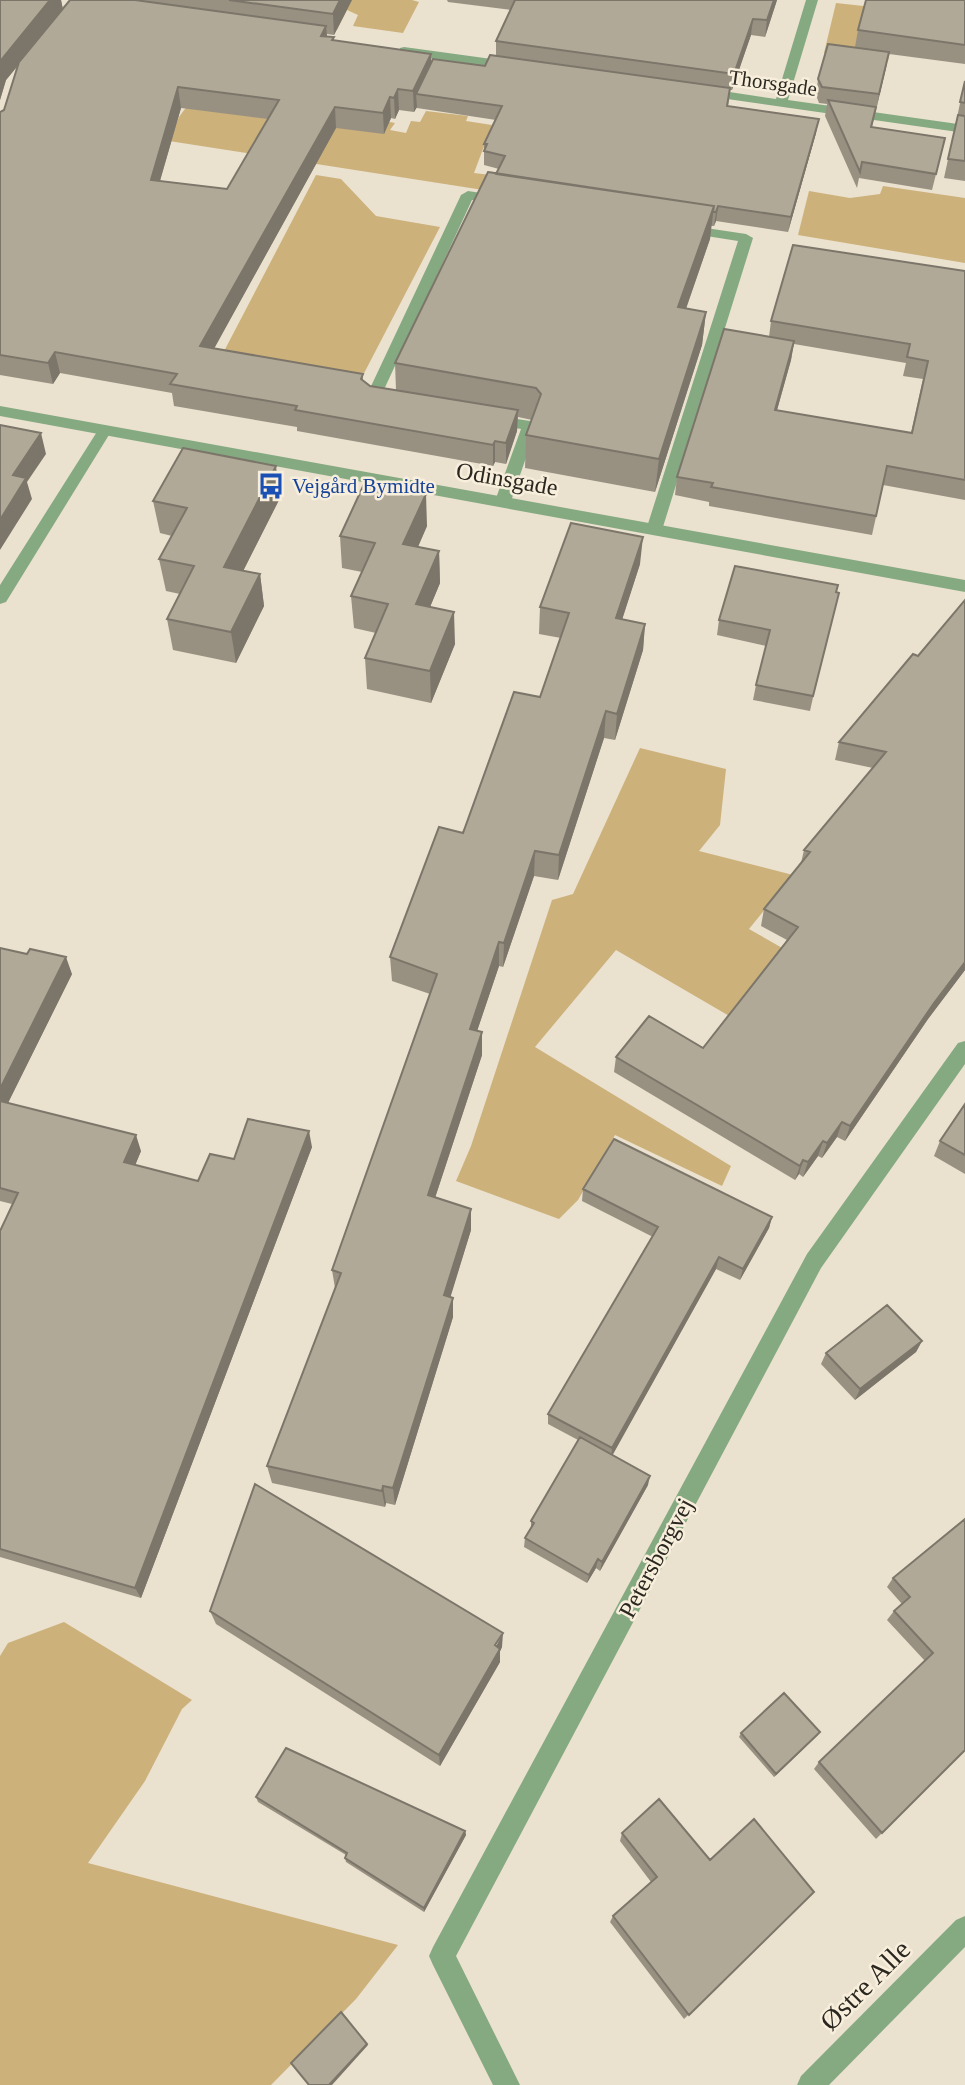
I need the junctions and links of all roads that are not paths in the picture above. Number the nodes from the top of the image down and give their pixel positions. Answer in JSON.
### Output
{"nodes":[{"id":1,"x":812,"y":0,"type":"edge"},
{"id":2,"x":394,"y":50,"type":"edge"},
{"id":3,"x":532,"y":69,"type":"edge"},
{"id":4,"x":684,"y":90,"type":"edge"},
{"id":5,"x":781,"y":103,"type":"junction"},
{"id":6,"x":965,"y":129,"type":"edge"},
{"id":7,"x":521,"y":203,"type":"edge"},
{"id":8,"x":667,"y":226,"type":"edge"},
{"id":9,"x":399,"y":404,"type":"edge"},
{"id":10,"x":0,"y":411,"type":"edge"},
{"id":11,"x":477,"y":417,"type":"edge"},
{"id":12,"x":105,"y":430,"type":"junction"},
{"id":13,"x":503,"y":501,"type":"junction"},
{"id":14,"x":654,"y":530,"type":"junction"},
{"id":15,"x":965,"y":586,"type":"edge"},
{"id":16,"x":0,"y":598,"type":"edge"},
{"id":17,"x":965,"y":1049,"type":"edge"},
{"id":18,"x":965,"y":1930,"type":"edge"},
{"id":19,"x":507,"y":2085,"type":"edge"},
{"id":20,"x":810,"y":2085,"type":"edge"}],
"edges":[{"from":1,"to":5,"type":"street"},
{"from":2,"to":3,"type":"street"},
{"from":4,"to":5,"type":"street","name":"Thorsgade"},
{"from":5,"to":6,"type":"street","name":"Thorsgade"},
{"from":7,"to":9,"type":"street"},
{"from":8,"to":14,"type":"street"},
{"from":10,"to":12,"type":"street","name":"Odinsgade"},
{"from":11,"to":13,"type":"street"},
{"from":12,"to":13,"type":"street","name":"Odinsgade"},
{"from":12,"to":16,"type":"street"},
{"from":13,"to":14,"type":"street","name":"Odinsgade"},
{"from":14,"to":15,"type":"street","name":"Odinsgade"},
{"from":17,"to":19,"type":"street","name":"Petersborgvej"},
{"from":18,"to":20,"type":"street","name":"Østre Alle"}]}
